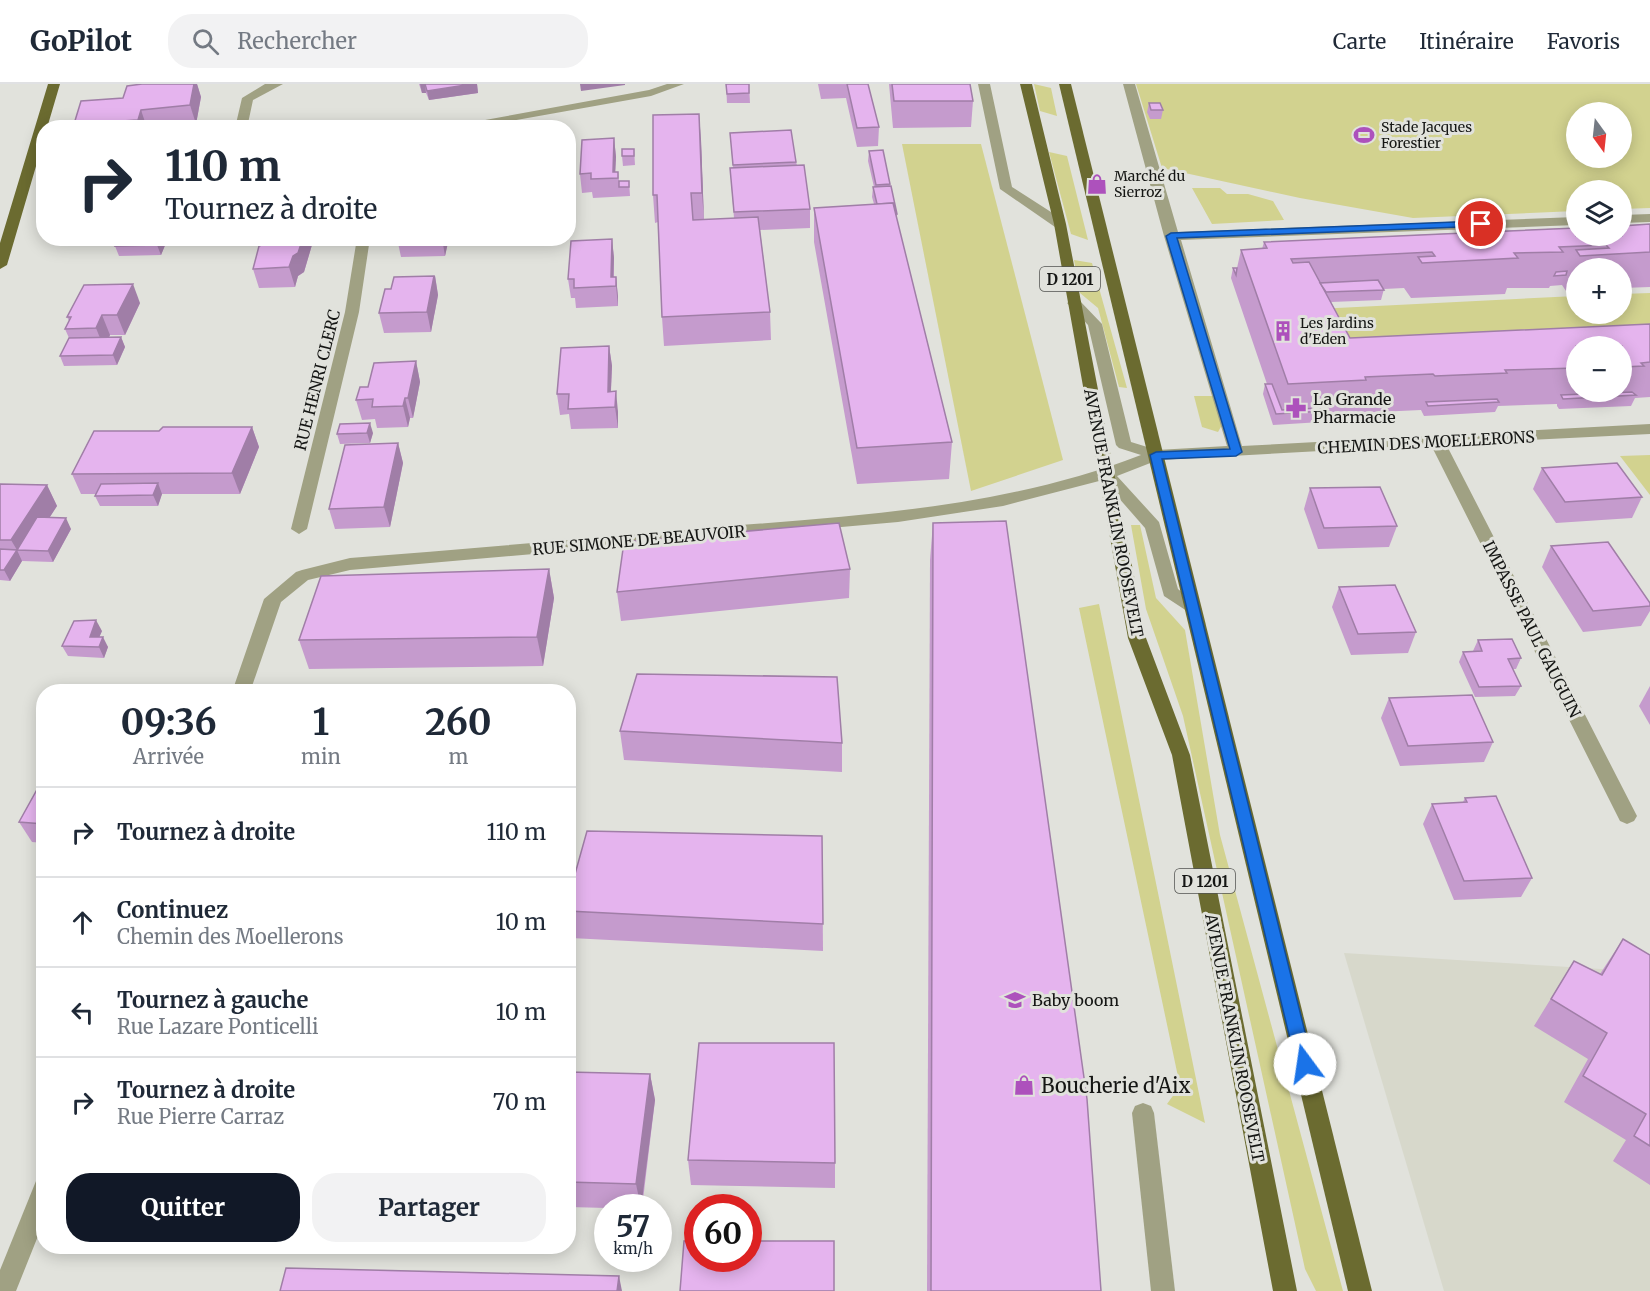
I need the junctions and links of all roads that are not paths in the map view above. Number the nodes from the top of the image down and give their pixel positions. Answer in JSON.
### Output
{"nodes":[{"id":1,"x":54,"y":84,"type":"edge"},
{"id":2,"x":277,"y":84,"type":"edge"},
{"id":3,"x":678,"y":84,"type":"edge"},
{"id":4,"x":984,"y":84,"type":"edge"},
{"id":5,"x":1026,"y":84,"type":"edge"},
{"id":6,"x":1065,"y":84,"type":"edge"},
{"id":7,"x":1129,"y":84,"type":"edge"},
{"id":8,"x":46,"y":120,"type":"edge"},
{"id":9,"x":243,"y":120,"type":"edge"},
{"id":10,"x":494,"y":120,"type":"edge"},
{"id":11,"x":36,"y":166,"type":"edge"},
{"id":12,"x":1650,"y":218,"type":"edge"},
{"id":13,"x":1632,"y":219,"type":"edge"},
{"id":14,"x":1566,"y":221,"type":"edge"},
{"id":15,"x":1060,"y":224,"type":"junction"},
{"id":16,"x":1171,"y":236,"type":"junction"},
{"id":17,"x":363,"y":246,"type":"edge"},
{"id":18,"x":0,"y":265,"type":"edge"},
{"id":19,"x":1074,"y":303,"type":"junction"},
{"id":20,"x":1650,"y":429,"type":"edge"},
{"id":21,"x":1437,"y":442,"type":"junction"},
{"id":22,"x":1236,"y":452,"type":"junction"},
{"id":23,"x":1156,"y":455,"type":"junction"},
{"id":24,"x":1108,"y":476,"type":"junction"},
{"id":25,"x":299,"y":529,"type":"dead end"},
{"id":26,"x":1193,"y":609,"type":"junction"},
{"id":27,"x":244,"y":684,"type":"edge"},
{"id":28,"x":1627,"y":816,"type":"dead end"},
{"id":29,"x":1143,"y":1113,"type":"dead end"},
{"id":30,"x":36,"y":1209,"type":"edge"},
{"id":31,"x":4,"y":1291,"type":"edge"},
{"id":32,"x":1163,"y":1291,"type":"edge"},
{"id":33,"x":1285,"y":1291,"type":"edge"},
{"id":34,"x":1360,"y":1291,"type":"edge"}],
"edges":[{"from":1,"to":8,"type":"main road"},
{"from":2,"to":9,"type":"street"},
{"from":3,"to":10,"type":"street"},
{"from":4,"to":15,"type":"street"},
{"from":5,"to":15,"type":"main road","name":"AVENUE FRANKLIN ROOSEVELT","number":"D 1201"},
{"from":6,"to":23,"type":"main road","number":"D 1201"},
{"from":7,"to":16,"type":"street"},
{"from":11,"to":18,"type":"main road"},
{"from":12,"to":13,"type":"street"},
{"from":14,"to":16,"type":"street"},
{"from":15,"to":19,"type":"main road","name":"AVENUE FRANKLIN ROOSEVELT","number":"D 1201"},
{"from":16,"to":22,"type":"street"},
{"from":17,"to":25,"type":"street","name":"RUE HENRI CLERC"},
{"from":19,"to":23,"type":"street"},
{"from":19,"to":24,"type":"main road","name":"AVENUE FRANKLIN ROOSEVELT","number":"D 1201"},
{"from":20,"to":21,"type":"street","name":"CHEMIN DES MOELLERONS"},
{"from":21,"to":22,"type":"street","name":"CHEMIN DES MOELLERONS"},
{"from":21,"to":28,"type":"street","name":"IMPASSE PAUL GAUGUIN"},
{"from":22,"to":23,"type":"street","name":"CHEMIN DES MOELLERONS"},
{"from":23,"to":24,"type":"street","name":"RUE SIMONE DE BEAUVOIR"},
{"from":23,"to":26,"type":"main road","number":"D 1201"},
{"from":24,"to":26,"type":"street"},
{"from":24,"to":27,"type":"street","name":"RUE SIMONE DE BEAUVOIR"},
{"from":24,"to":33,"type":"main road","name":"AVENUE FRANKLIN ROOSEVELT","number":"D 1201"},
{"from":26,"to":34,"type":"main road","number":"D 1201"},
{"from":29,"to":32,"type":"street"},
{"from":30,"to":31,"type":"street"}]}
